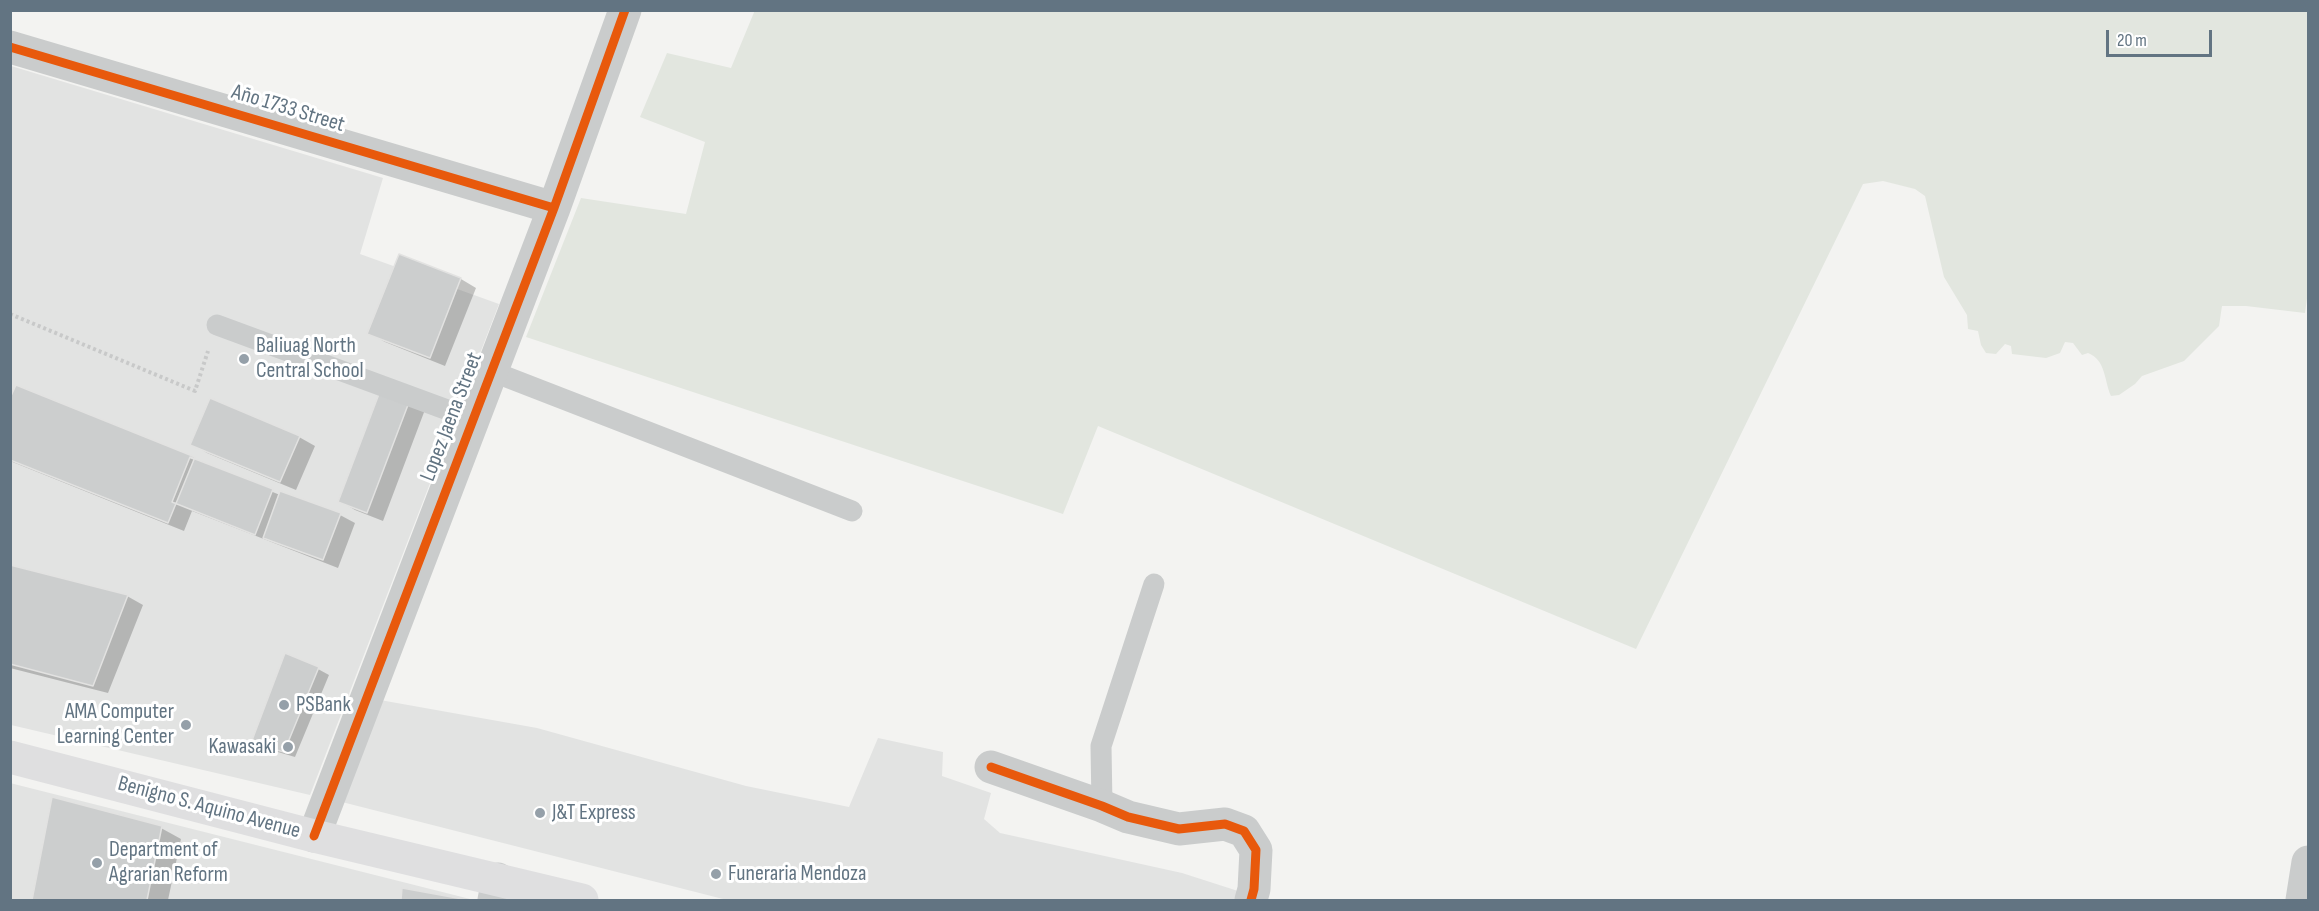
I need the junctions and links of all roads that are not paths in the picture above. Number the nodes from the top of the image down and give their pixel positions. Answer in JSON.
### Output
{"nodes":[{"id":1,"x":625,"y":10,"type":"edge"},
{"id":2,"x":10,"y":46,"type":"edge"},
{"id":3,"x":555,"y":208,"type":"junction"},
{"id":4,"x":217,"y":325,"type":"road end"},
{"id":5,"x":490,"y":371,"type":"junction"},
{"id":6,"x":472,"y":419,"type":"junction"},
{"id":7,"x":852,"y":511,"type":"dead end"},
{"id":8,"x":1154,"y":584,"type":"dead end"},
{"id":9,"x":10,"y":757,"type":"edge"},
{"id":10,"x":991,"y":767,"type":"dead end"},
{"id":11,"x":1102,"y":806,"type":"junction"},
{"id":12,"x":314,"y":836,"type":"junction"},
{"id":13,"x":2308,"y":862,"type":"edge"},
{"id":14,"x":496,"y":890,"type":"edge"},
{"id":15,"x":582,"y":900,"type":"edge"},
{"id":16,"x":1251,"y":900,"type":"edge"},
{"id":17,"x":2302,"y":900,"type":"edge"}],
"edges":[{"from":1,"to":3,"type":"street","name":"Lopez Jaena Street"},
{"from":2,"to":3,"type":"street","name":"Año 1733 Street"},
{"from":3,"to":5,"type":"street","name":"Lopez Jaena Street"},
{"from":4,"to":6,"type":"lane"},
{"from":5,"to":6,"type":"street","name":"Lopez Jaena Street"},
{"from":5,"to":7,"type":"lane"},
{"from":6,"to":12,"type":"street","name":"Lopez Jaena Street"},
{"from":8,"to":11,"type":"lane"},
{"from":9,"to":12,"type":"main road","name":"Benigno S. Aquino Avenue"},
{"from":10,"to":11,"type":"street"},
{"from":11,"to":16,"type":"street"},
{"from":12,"to":14,"type":"main road","name":"Benigno S. Aquino Avenue"},
{"from":13,"to":17,"type":"street"},
{"from":14,"to":15,"type":"main road","name":"Benigno S. Aquino Avenue"}]}
